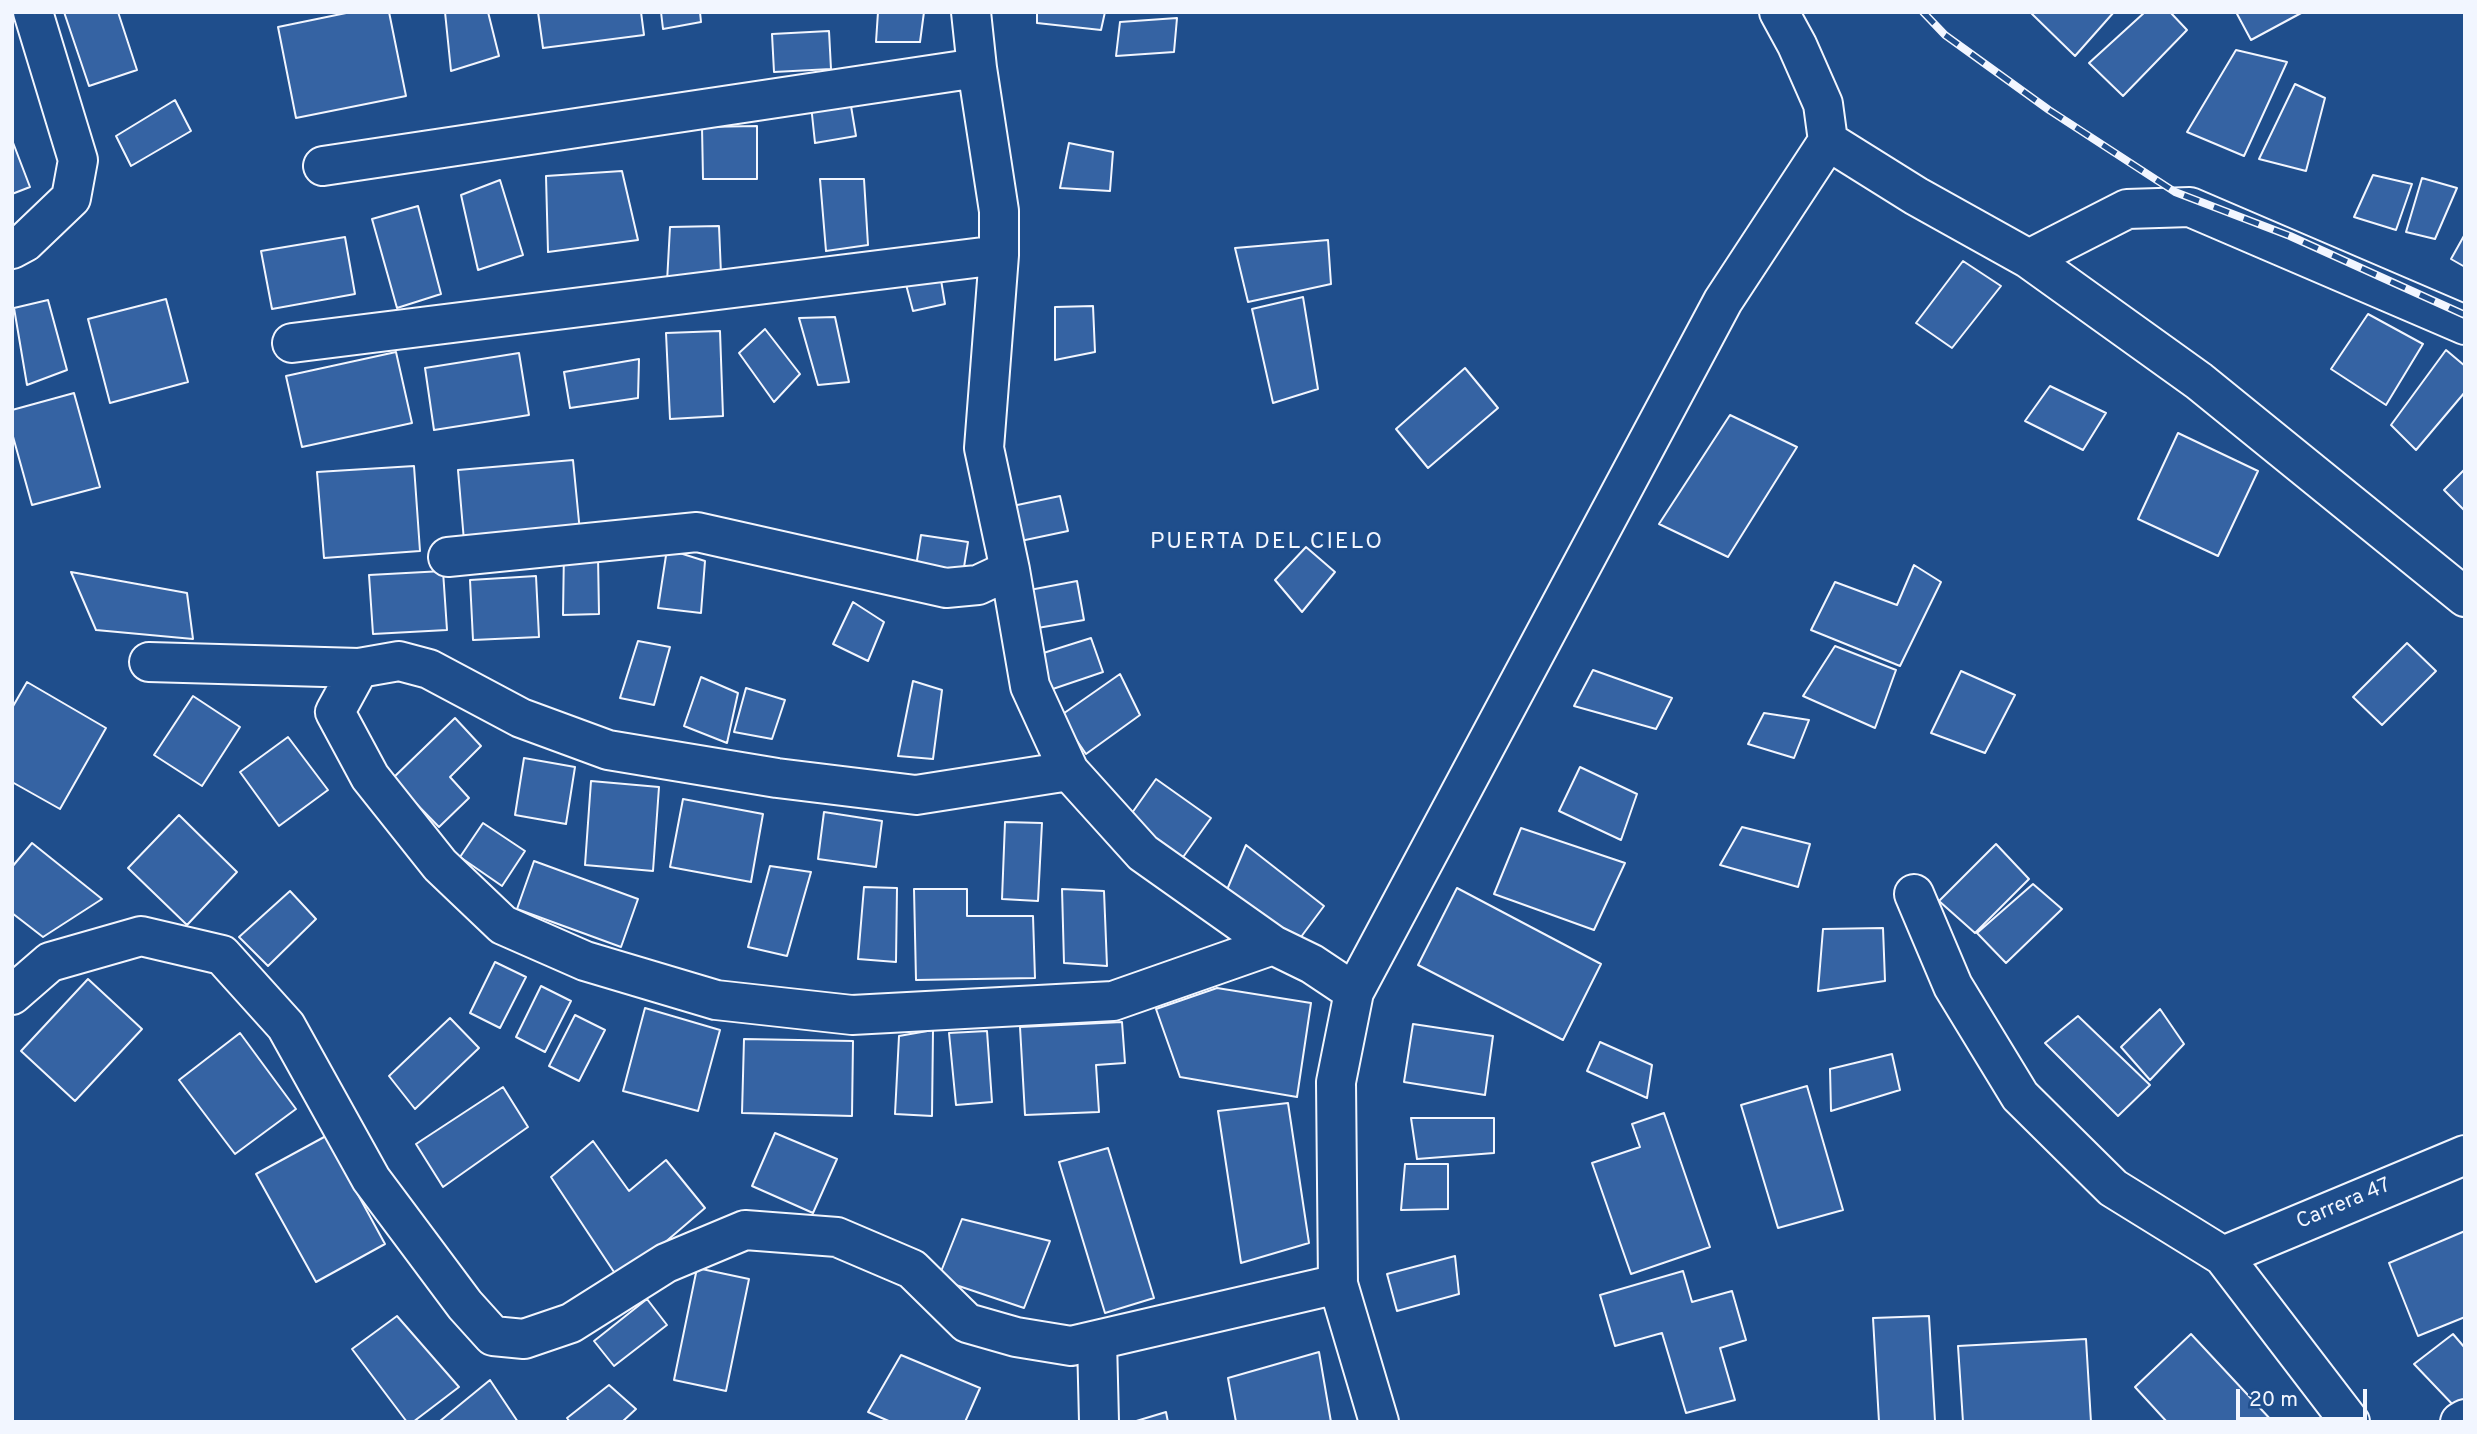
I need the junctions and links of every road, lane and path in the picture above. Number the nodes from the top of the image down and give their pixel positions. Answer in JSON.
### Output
{"nodes":[{"id":1,"x":33,"y":12,"type":"edge"},
{"id":2,"x":971,"y":12,"type":"edge"},
{"id":3,"x":1779,"y":12,"type":"edge"},
{"id":4,"x":976,"y":68,"type":"junction"},
{"id":5,"x":1828,"y":141,"type":"junction"},
{"id":6,"x":323,"y":166,"type":"dead end"},
{"id":7,"x":12,"y":249,"type":"edge"},
{"id":8,"x":999,"y":255,"type":"junction"},
{"id":9,"x":2029,"y":259,"type":"junction"},
{"id":10,"x":2465,"y":326,"type":"edge"},
{"id":11,"x":292,"y":343,"type":"dead end"},
{"id":12,"x":448,"y":557,"type":"dead end"},
{"id":13,"x":1010,"y":570,"type":"junction"},
{"id":14,"x":2465,"y":597,"type":"edge"},
{"id":15,"x":149,"y":662,"type":"dead end"},
{"id":16,"x":359,"y":668,"type":"junction"},
{"id":17,"x":1069,"y":771,"type":"junction"},
{"id":18,"x":1914,"y":894,"type":"dead end"},
{"id":19,"x":1273,"y":945,"type":"junction"},
{"id":20,"x":1353,"y":992,"type":"junction"},
{"id":21,"x":12,"y":995,"type":"edge"},
{"id":22,"x":2465,"y":1155,"type":"edge"},
{"id":23,"x":2223,"y":1256,"type":"junction"},
{"id":24,"x":1338,"y":1283,"type":"junction"},
{"id":25,"x":1097,"y":1340,"type":"junction"},
{"id":26,"x":2465,"y":1419,"type":"edge"},
{"id":27,"x":1099,"y":1422,"type":"edge"},
{"id":28,"x":1379,"y":1422,"type":"edge"},
{"id":29,"x":2350,"y":1422,"type":"edge"},
{"id":30,"x":2460,"y":1422,"type":"edge"}],
"edges":[{"from":1,"to":7,"type":"street"},
{"from":2,"to":4,"type":"street"},
{"from":3,"to":5,"type":"street"},
{"from":4,"to":6,"type":"street"},
{"from":4,"to":8,"type":"street"},
{"from":5,"to":9,"type":"street"},
{"from":5,"to":20,"type":"street"},
{"from":8,"to":11,"type":"street"},
{"from":8,"to":13,"type":"street"},
{"from":9,"to":10,"type":"street"},
{"from":9,"to":14,"type":"street"},
{"from":12,"to":13,"type":"street"},
{"from":13,"to":17,"type":"street"},
{"from":15,"to":16,"type":"street"},
{"from":16,"to":17,"type":"street"},
{"from":16,"to":19,"type":"street"},
{"from":17,"to":19,"type":"street"},
{"from":18,"to":23,"type":"street"},
{"from":19,"to":20,"type":"street"},
{"from":20,"to":24,"type":"street"},
{"from":21,"to":25,"type":"street"},
{"from":22,"to":23,"type":"street","name":"Carrera 47"},
{"from":23,"to":29,"type":"street"},
{"from":24,"to":25,"type":"street"},
{"from":24,"to":28,"type":"street"},
{"from":25,"to":27,"type":"street"},
{"from":26,"to":30,"type":"street"}]}
